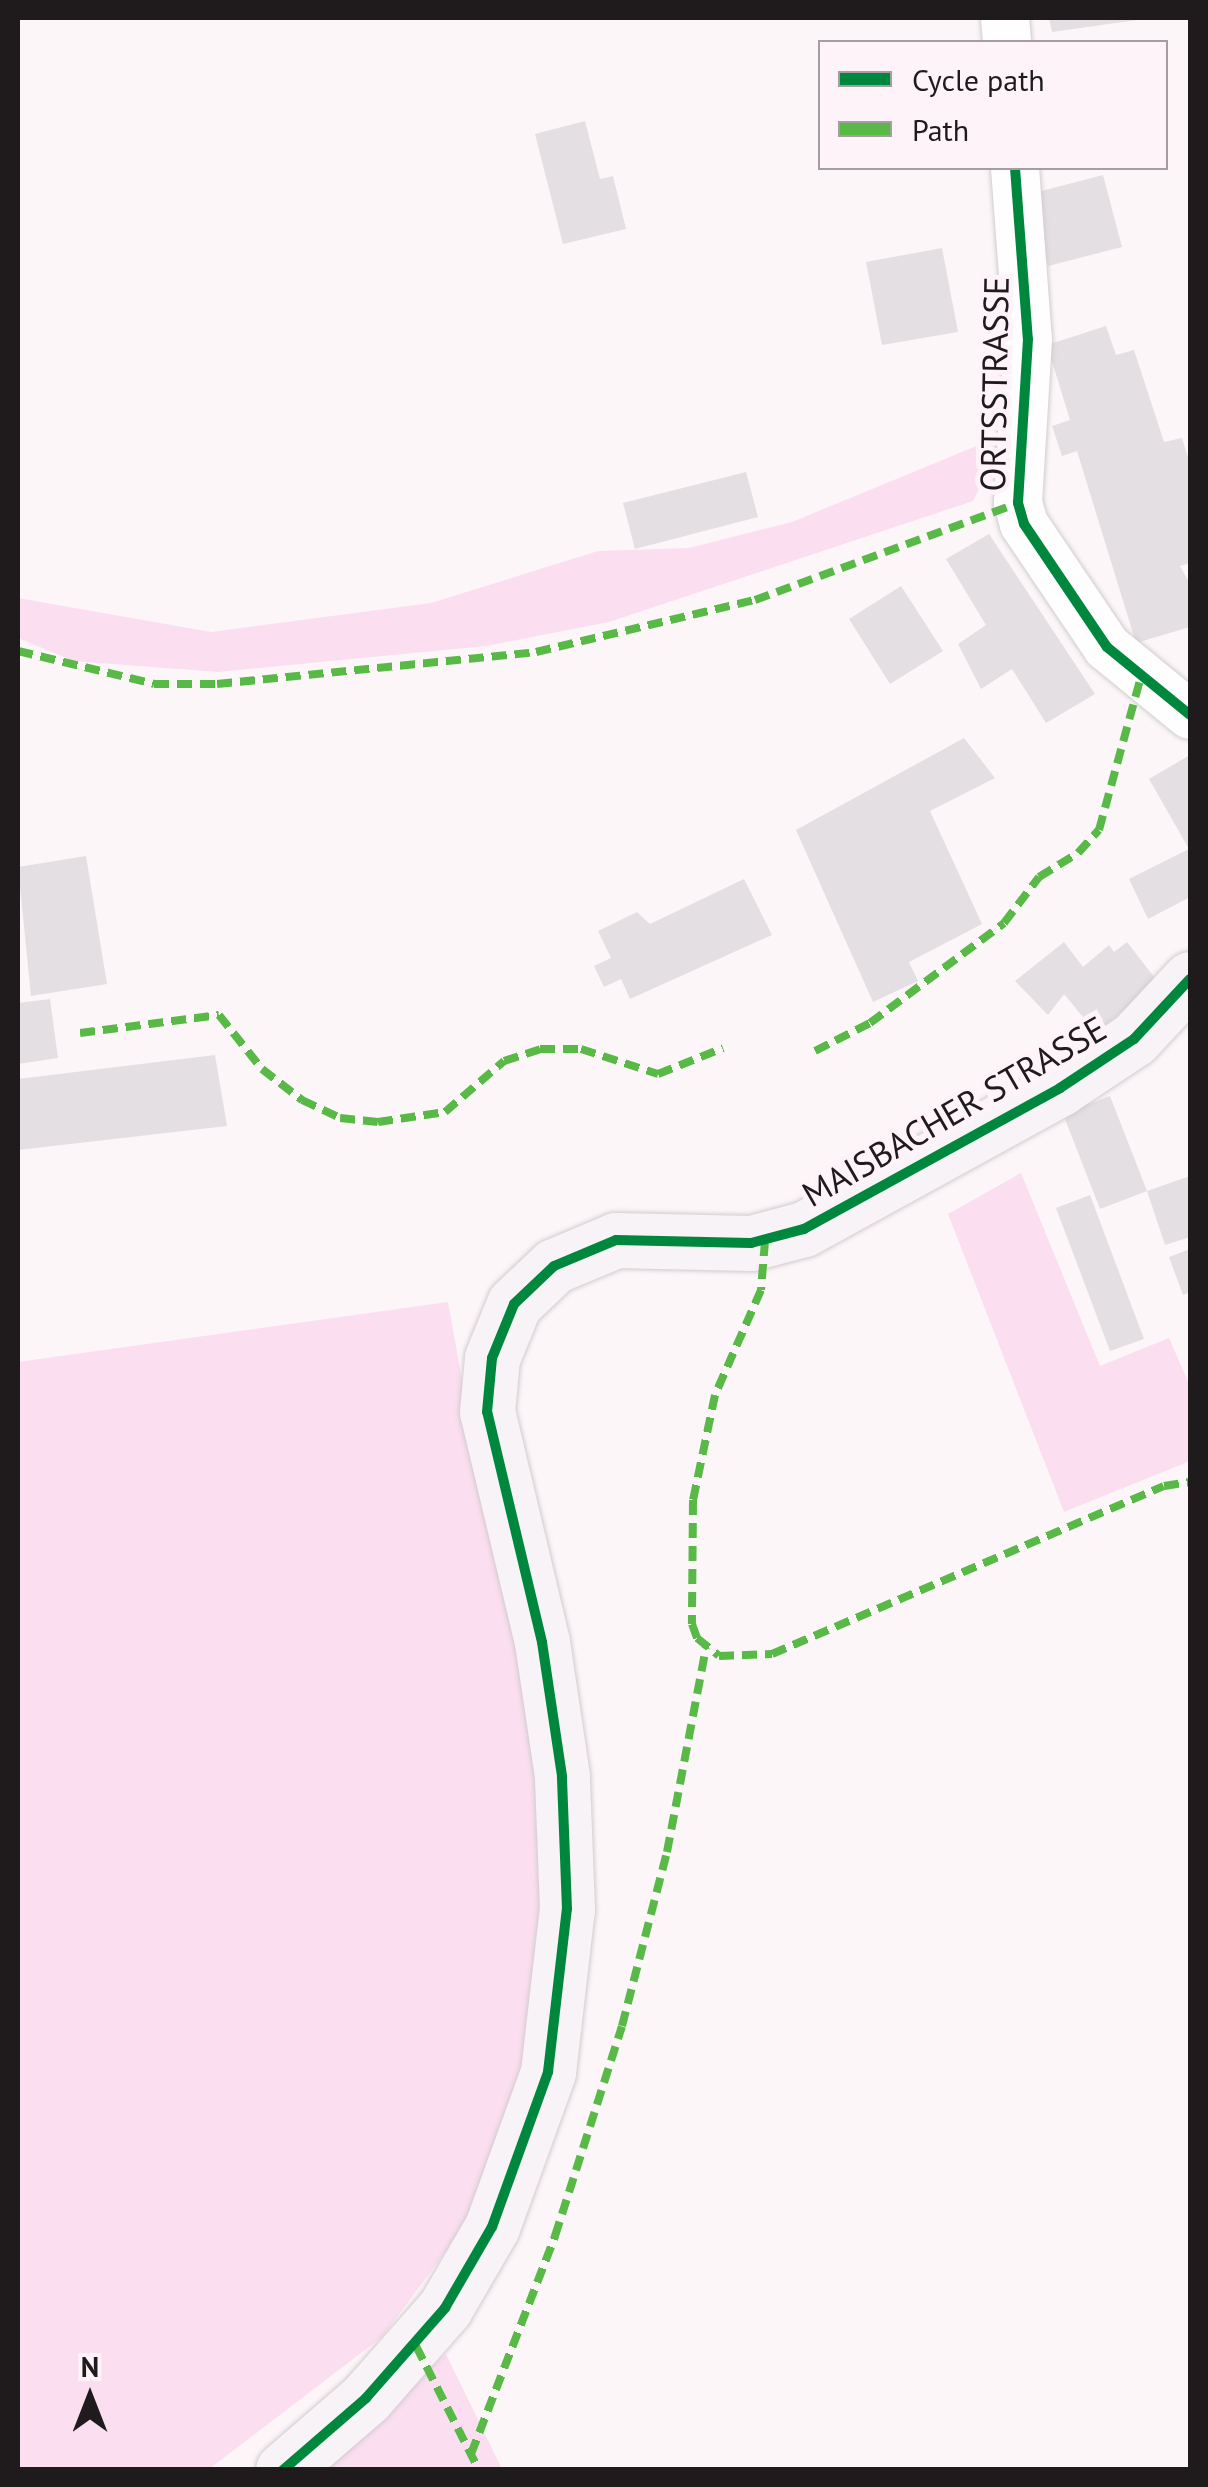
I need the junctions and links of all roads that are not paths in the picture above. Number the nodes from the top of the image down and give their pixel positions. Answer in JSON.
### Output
{"nodes":[{"id":1,"x":1015,"y":170,"type":"edge"},
{"id":2,"x":1190,"y":714,"type":"edge"},
{"id":3,"x":1190,"y":979,"type":"edge"},
{"id":4,"x":283,"y":2470,"type":"edge"}],
"edges":[{"from":1,"to":2,"type":"street","name":"ORTSSTRASSE"},
{"from":3,"to":4,"type":"street","name":"MAISBACHER STRASSE"}]}
